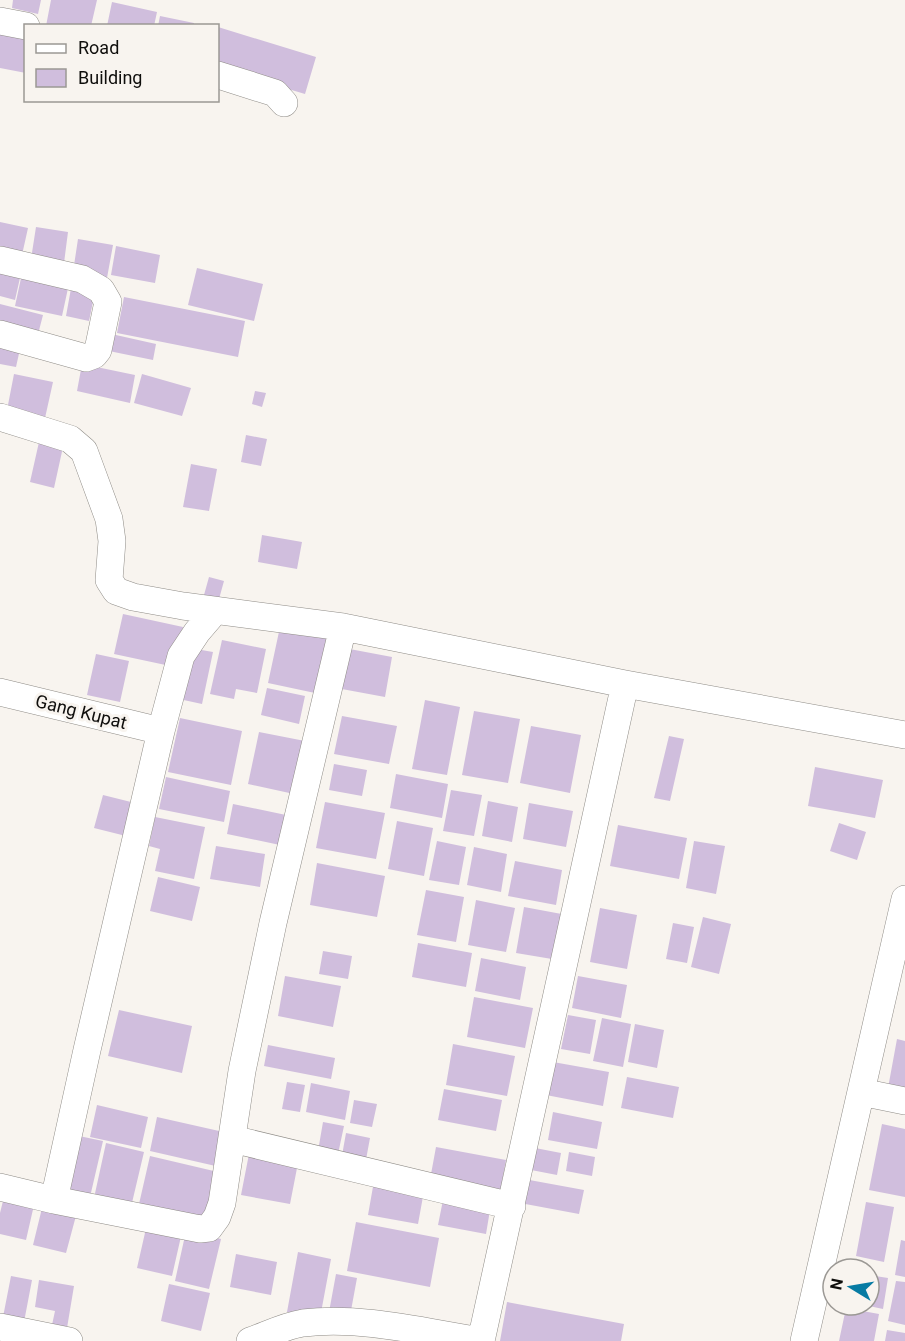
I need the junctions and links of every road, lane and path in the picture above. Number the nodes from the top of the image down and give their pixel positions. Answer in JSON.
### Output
{"nodes":[{"id":1,"x":0,"y":21,"type":"edge"},
{"id":2,"x":24,"y":26,"type":"edge"},
{"id":3,"x":219,"y":75,"type":"edge"},
{"id":4,"x":284,"y":103,"type":"dead end"},
{"id":5,"x":0,"y":261,"type":"edge"},
{"id":6,"x":0,"y":334,"type":"edge"},
{"id":7,"x":0,"y":417,"type":"edge"},
{"id":8,"x":215,"y":611,"type":"junction"},
{"id":9,"x":343,"y":627,"type":"junction"},
{"id":10,"x":625,"y":684,"type":"junction"},
{"id":11,"x":0,"y":692,"type":"edge"},
{"id":12,"x":161,"y":731,"type":"junction"},
{"id":13,"x":905,"y":735,"type":"edge"},
{"id":14,"x":905,"y":899,"type":"edge"},
{"id":15,"x":861,"y":1092,"type":"junction"},
{"id":16,"x":905,"y":1101,"type":"edge"},
{"id":17,"x":232,"y":1139,"type":"junction"},
{"id":18,"x":0,"y":1187,"type":"edge"},
{"id":19,"x":54,"y":1200,"type":"junction"},
{"id":20,"x":512,"y":1206,"type":"junction"},
{"id":21,"x":0,"y":1327,"type":"edge"},
{"id":22,"x":69,"y":1341,"type":"edge"},
{"id":23,"x":250,"y":1341,"type":"edge"},
{"id":24,"x":481,"y":1341,"type":"edge"},
{"id":25,"x":804,"y":1341,"type":"edge"}],
"edges":[{"from":1,"to":2,"type":"street"},
{"from":3,"to":4,"type":"street"},
{"from":5,"to":6,"type":"street"},
{"from":7,"to":8,"type":"street"},
{"from":8,"to":9,"type":"street"},
{"from":8,"to":12,"type":"street"},
{"from":9,"to":10,"type":"street"},
{"from":9,"to":17,"type":"street"},
{"from":10,"to":13,"type":"street"},
{"from":10,"to":20,"type":"street"},
{"from":11,"to":12,"type":"street","name":"Gang Kupat"},
{"from":12,"to":19,"type":"street"},
{"from":14,"to":15,"type":"street"},
{"from":15,"to":16,"type":"street"},
{"from":15,"to":25,"type":"street"},
{"from":17,"to":19,"type":"street"},
{"from":17,"to":20,"type":"street"},
{"from":18,"to":19,"type":"street"},
{"from":20,"to":24,"type":"street"},
{"from":21,"to":22,"type":"street"},
{"from":23,"to":24,"type":"street"}]}
